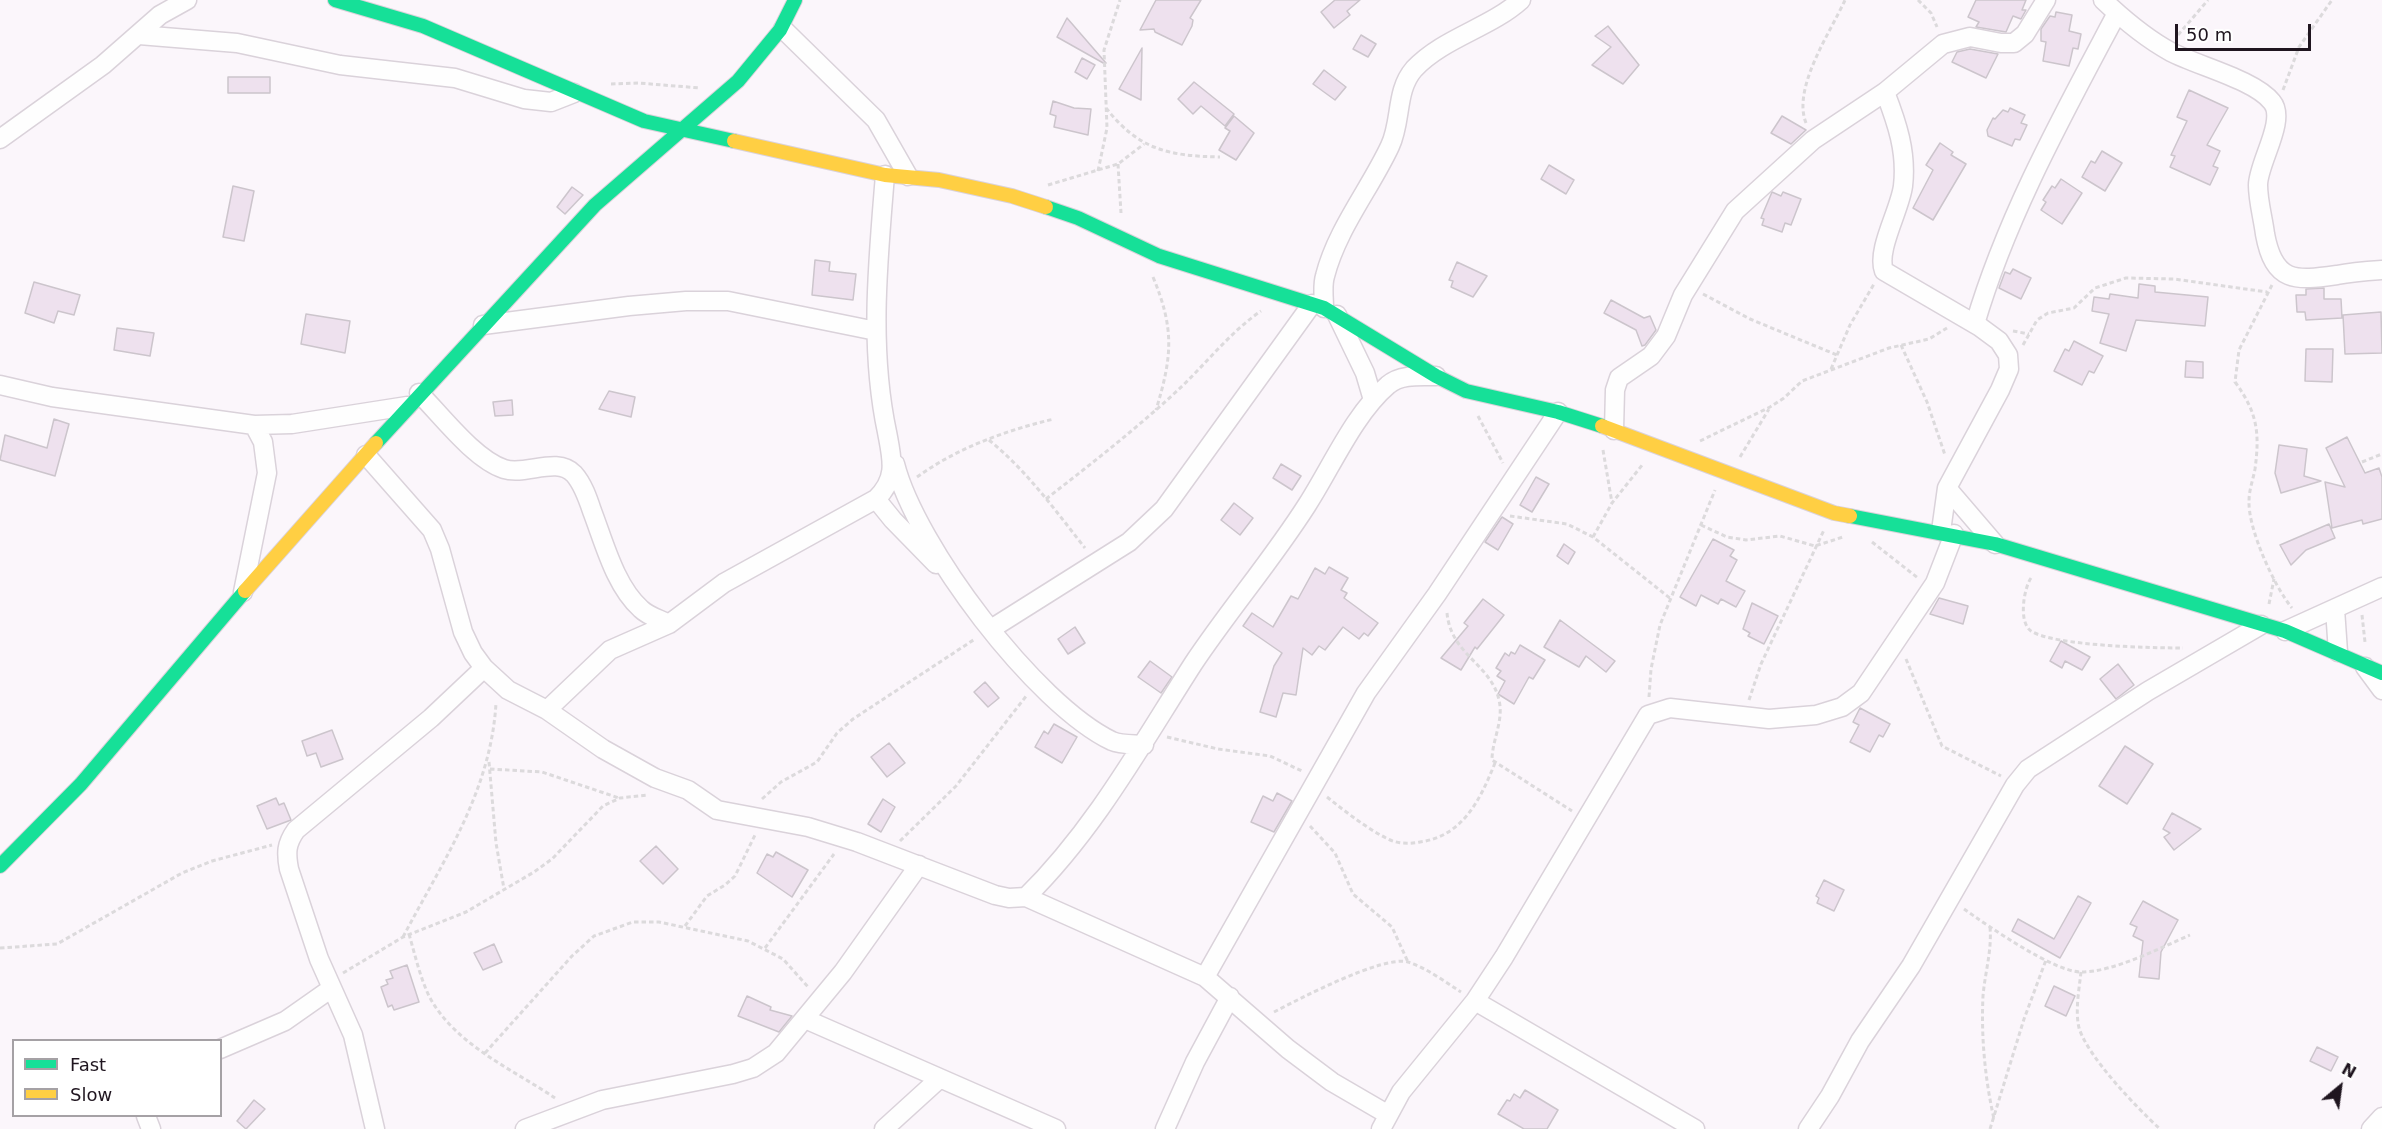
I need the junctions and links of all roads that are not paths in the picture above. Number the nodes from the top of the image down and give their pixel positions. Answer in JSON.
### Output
{"nodes":[{"id":1,"x":187,"y":0,"type":"edge"},
{"id":2,"x":335,"y":0,"type":"edge"},
{"id":3,"x":795,"y":0,"type":"edge"},
{"id":4,"x":1521,"y":0,"type":"edge"},
{"id":5,"x":2046,"y":0,"type":"edge"},
{"id":6,"x":2103,"y":0,"type":"edge"},
{"id":7,"x":2116,"y":13,"type":"junction"},
{"id":8,"x":783,"y":29,"type":"junction"},
{"id":9,"x":139,"y":35,"type":"junction"},
{"id":10,"x":1885,"y":92,"type":"junction"},
{"id":11,"x":574,"y":93,"type":"junction"},
{"id":12,"x":679,"y":130,"type":"junction"},
{"id":13,"x":0,"y":139,"type":"edge"},
{"id":14,"x":885,"y":175,"type":"junction"},
{"id":15,"x":908,"y":176,"type":"junction"},
{"id":16,"x":2382,"y":270,"type":"edge"},
{"id":17,"x":1324,"y":276,"type":"junction"},
{"id":18,"x":1289,"y":297,"type":"junction"},
{"id":19,"x":1324,"y":309,"type":"junction"},
{"id":20,"x":1972,"y":321,"type":"junction"},
{"id":21,"x":483,"y":325,"type":"junction"},
{"id":22,"x":876,"y":332,"type":"junction"},
{"id":23,"x":1436,"y":376,"type":"junction"},
{"id":24,"x":0,"y":385,"type":"edge"},
{"id":25,"x":413,"y":399,"type":"junction"},
{"id":26,"x":1373,"y":400,"type":"junction"},
{"id":27,"x":1558,"y":412,"type":"junction"},
{"id":28,"x":254,"y":425,"type":"junction"},
{"id":29,"x":1614,"y":430,"type":"junction"},
{"id":30,"x":366,"y":455,"type":"junction"},
{"id":31,"x":894,"y":461,"type":"junction"},
{"id":32,"x":1947,"y":488,"type":"junction"},
{"id":33,"x":876,"y":499,"type":"junction"},
{"id":34,"x":1948,"y":533,"type":"junction"},
{"id":35,"x":1995,"y":544,"type":"junction"},
{"id":36,"x":954,"y":581,"type":"junction"},
{"id":37,"x":2382,"y":587,"type":"edge"},
{"id":38,"x":243,"y":594,"type":"junction"},
{"id":39,"x":2335,"y":609,"type":"junction"},
{"id":40,"x":669,"y":624,"type":"junction"},
{"id":41,"x":2261,"y":625,"type":"junction"},
{"id":42,"x":991,"y":629,"type":"junction"},
{"id":43,"x":2285,"y":631,"type":"junction"},
{"id":44,"x":2338,"y":652,"type":"junction"},
{"id":45,"x":2364,"y":666,"type":"junction"},
{"id":46,"x":2382,"y":673,"type":"edge"},
{"id":47,"x":490,"y":674,"type":"junction"},
{"id":48,"x":2382,"y":690,"type":"edge"},
{"id":49,"x":547,"y":710,"type":"junction"},
{"id":50,"x":1148,"y":739,"type":"junction"},
{"id":51,"x":1114,"y":742,"type":"junction"},
{"id":52,"x":1124,"y":775,"type":"junction"},
{"id":53,"x":919,"y":865,"type":"junction"},
{"id":54,"x":0,"y":866,"type":"edge"},
{"id":55,"x":1026,"y":897,"type":"junction"},
{"id":56,"x":1205,"y":977,"type":"junction"},
{"id":57,"x":331,"y":985,"type":"junction"},
{"id":58,"x":1230,"y":997,"type":"junction"},
{"id":59,"x":1475,"y":1001,"type":"junction"},
{"id":60,"x":805,"y":1019,"type":"junction"},
{"id":61,"x":222,"y":1048,"type":"edge"},
{"id":62,"x":939,"y":1079,"type":"junction"},
{"id":63,"x":2382,"y":1117,"type":"edge"},
{"id":64,"x":1384,"y":1122,"type":"edge"},
{"id":65,"x":375,"y":1129,"type":"edge"},
{"id":66,"x":525,"y":1129,"type":"edge"},
{"id":67,"x":884,"y":1129,"type":"edge"},
{"id":68,"x":1056,"y":1129,"type":"edge"},
{"id":69,"x":1165,"y":1129,"type":"edge"},
{"id":70,"x":1695,"y":1129,"type":"edge"},
{"id":71,"x":1808,"y":1129,"type":"edge"},
{"id":72,"x":2371,"y":1129,"type":"edge"}],
"edges":[{"from":1,"to":9,"type":"street"},
{"from":2,"to":11,"type":"street"},
{"from":3,"to":8,"type":"street"},
{"from":4,"to":17,"type":"street"},
{"from":5,"to":10,"type":"street"},
{"from":6,"to":7,"type":"street"},
{"from":7,"to":16,"type":"street"},
{"from":7,"to":20,"type":"street"},
{"from":8,"to":12,"type":"street"},
{"from":8,"to":15,"type":"street"},
{"from":9,"to":11,"type":"street"},
{"from":9,"to":13,"type":"street"},
{"from":10,"to":20,"type":"street"},
{"from":10,"to":29,"type":"street"},
{"from":11,"to":12,"type":"street"},
{"from":12,"to":14,"type":"street"},
{"from":12,"to":21,"type":"street"},
{"from":14,"to":15,"type":"street"},
{"from":14,"to":22,"type":"street"},
{"from":15,"to":18,"type":"street"},
{"from":17,"to":18,"type":"street"},
{"from":17,"to":19,"type":"street"},
{"from":18,"to":19,"type":"street"},
{"from":19,"to":23,"type":"street"},
{"from":19,"to":26,"type":"street"},
{"from":19,"to":42,"type":"street"},
{"from":20,"to":32,"type":"street"},
{"from":21,"to":22,"type":"street"},
{"from":21,"to":25,"type":"street"},
{"from":22,"to":31,"type":"street"},
{"from":23,"to":26,"type":"street"},
{"from":23,"to":27,"type":"street"},
{"from":24,"to":28,"type":"street"},
{"from":25,"to":28,"type":"street"},
{"from":25,"to":30,"type":"street"},
{"from":25,"to":40,"type":"street"},
{"from":26,"to":50,"type":"street"},
{"from":27,"to":29,"type":"street"},
{"from":27,"to":56,"type":"street"},
{"from":28,"to":38,"type":"street"},
{"from":29,"to":34,"type":"street"},
{"from":30,"to":38,"type":"street"},
{"from":30,"to":47,"type":"street"},
{"from":31,"to":33,"type":"street"},
{"from":31,"to":36,"type":"street"},
{"from":32,"to":34,"type":"street"},
{"from":32,"to":35,"type":"street"},
{"from":33,"to":36,"type":"street"},
{"from":33,"to":40,"type":"street"},
{"from":34,"to":35,"type":"street"},
{"from":34,"to":59,"type":"street"},
{"from":35,"to":41,"type":"street"},
{"from":36,"to":42,"type":"street"},
{"from":37,"to":39,"type":"street"},
{"from":38,"to":54,"type":"street"},
{"from":39,"to":43,"type":"street"},
{"from":39,"to":44,"type":"street"},
{"from":40,"to":49,"type":"street"},
{"from":41,"to":43,"type":"street"},
{"from":41,"to":71,"type":"street"},
{"from":42,"to":51,"type":"street"},
{"from":43,"to":44,"type":"street"},
{"from":44,"to":45,"type":"street"},
{"from":45,"to":46,"type":"street"},
{"from":45,"to":48,"type":"street"},
{"from":47,"to":49,"type":"street"},
{"from":47,"to":57,"type":"street"},
{"from":49,"to":53,"type":"street"},
{"from":50,"to":51,"type":"street"},
{"from":50,"to":52,"type":"street"},
{"from":51,"to":52,"type":"street"},
{"from":52,"to":55,"type":"street"},
{"from":53,"to":55,"type":"street"},
{"from":53,"to":60,"type":"street"},
{"from":55,"to":56,"type":"street"},
{"from":56,"to":58,"type":"street"},
{"from":57,"to":61,"type":"street"},
{"from":57,"to":65,"type":"street"},
{"from":58,"to":64,"type":"street"},
{"from":58,"to":69,"type":"street"},
{"from":59,"to":64,"type":"street"},
{"from":59,"to":70,"type":"street"},
{"from":60,"to":62,"type":"street"},
{"from":60,"to":66,"type":"street"},
{"from":62,"to":67,"type":"street"},
{"from":62,"to":68,"type":"street"},
{"from":63,"to":72,"type":"street"}]}
